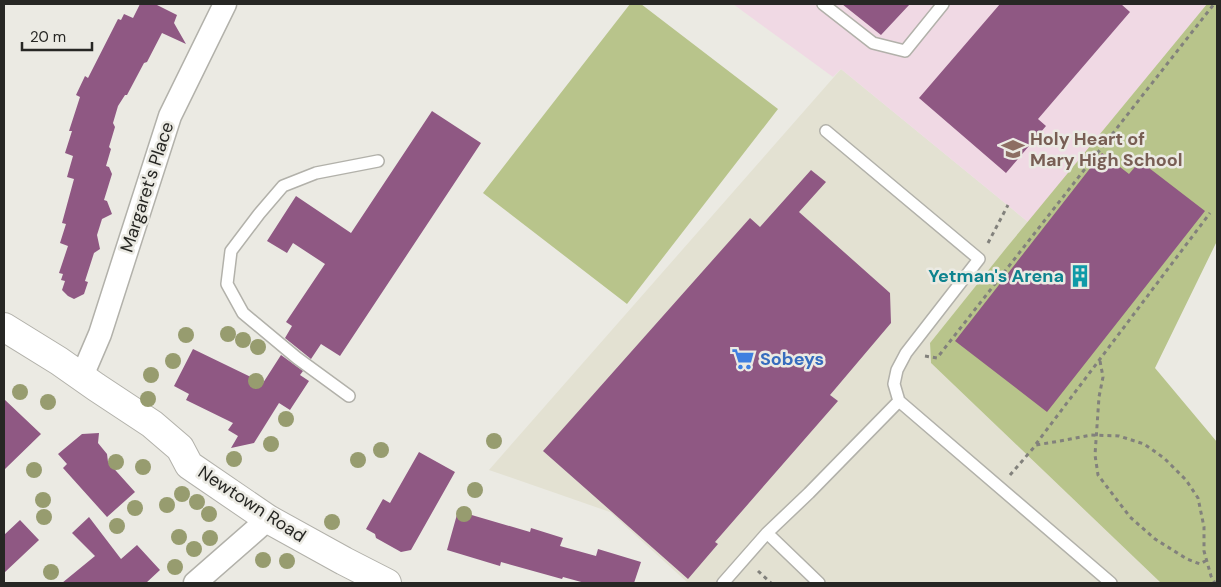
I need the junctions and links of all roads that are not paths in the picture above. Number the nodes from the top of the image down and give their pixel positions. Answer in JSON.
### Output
{"nodes":[{"id":1,"x":226,"y":4,"type":"edge"},
{"id":2,"x":823,"y":4,"type":"edge"},
{"id":3,"x":943,"y":4,"type":"edge"},
{"id":4,"x":826,"y":131,"type":"dead end"},
{"id":5,"x":378,"y":161,"type":"dead end"},
{"id":6,"x":4,"y":327,"type":"edge"},
{"id":7,"x":82,"y":376,"type":"junction"},
{"id":8,"x":349,"y":396,"type":"dead end"},
{"id":9,"x":900,"y":401,"type":"junction"},
{"id":10,"x":268,"y":519,"type":"junction"},
{"id":11,"x":767,"y":533,"type":"junction"},
{"id":12,"x":195,"y":583,"type":"edge"},
{"id":13,"x":387,"y":583,"type":"edge"},
{"id":14,"x":723,"y":583,"type":"edge"},
{"id":15,"x":819,"y":583,"type":"edge"},
{"id":16,"x":1112,"y":583,"type":"edge"}],
"edges":[{"from":1,"to":7,"type":"street","name":"Margaret's Place"},
{"from":2,"to":3,"type":"lane"},
{"from":4,"to":9,"type":"lane"},
{"from":5,"to":8,"type":"lane"},
{"from":6,"to":7,"type":"street","name":"Newtown Road"},
{"from":7,"to":10,"type":"street","name":"Newtown Road"},
{"from":9,"to":11,"type":"lane"},
{"from":9,"to":16,"type":"lane"},
{"from":10,"to":12,"type":"street"},
{"from":10,"to":13,"type":"street","name":"Newtown Road"},
{"from":11,"to":14,"type":"lane"},
{"from":11,"to":15,"type":"lane"}]}
